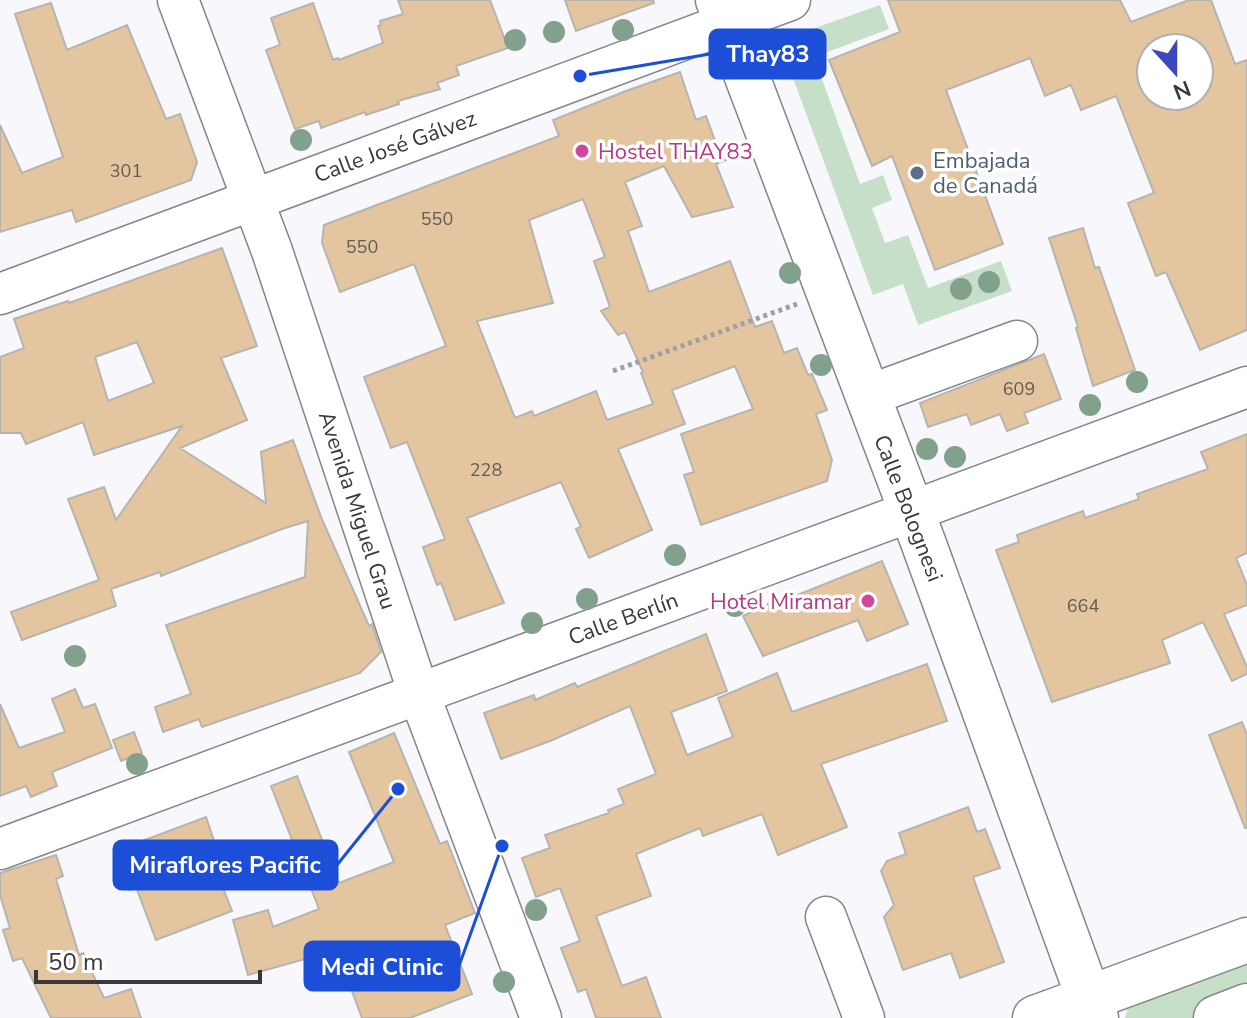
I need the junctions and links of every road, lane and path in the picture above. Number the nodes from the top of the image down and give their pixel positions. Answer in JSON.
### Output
{"nodes":[{"id":1,"x":178,"y":0,"type":"edge"},
{"id":2,"x":790,"y":0,"type":"edge"},
{"id":3,"x":722,"y":12,"type":"edge"},
{"id":4,"x":253,"y":198,"type":"junction"},
{"id":5,"x":828,"y":293,"type":"junction"},
{"id":6,"x":0,"y":294,"type":"edge"},
{"id":7,"x":1017,"y":341,"type":"dead end"},
{"id":8,"x":613,"y":371,"type":"dead end"},
{"id":9,"x":1247,"y":387,"type":"edge"},
{"id":10,"x":867,"y":396,"type":"junction"},
{"id":11,"x":911,"y":510,"type":"junction"},
{"id":12,"x":419,"y":694,"type":"junction"},
{"id":13,"x":0,"y":849,"type":"edge"},
{"id":14,"x":826,"y":917,"type":"dead end"},
{"id":15,"x":1247,"y":940,"type":"edge"},
{"id":16,"x":1247,"y":1006,"type":"edge"},
{"id":17,"x":1092,"y":1008,"type":"edge"},
{"id":18,"x":541,"y":1018,"type":"edge"},
{"id":19,"x":864,"y":1018,"type":"edge"},
{"id":20,"x":1035,"y":1018,"type":"edge"},
{"id":21,"x":1216,"y":1018,"type":"edge"}],
"edges":[{"from":1,"to":4,"type":"street","name":"Avenida Miguel Grau"},
{"from":2,"to":3,"type":"street","name":"Calle José Gálvez"},
{"from":3,"to":4,"type":"street","name":"Calle José Gálvez"},
{"from":3,"to":5,"type":"main road","name":"Calle Bolognesi"},
{"from":4,"to":6,"type":"street","name":"Calle José Gálvez"},
{"from":4,"to":12,"type":"street","name":"Avenida Miguel Grau"},
{"from":5,"to":8,"type":"path"},
{"from":5,"to":10,"type":"main road","name":"Calle Bolognesi"},
{"from":7,"to":10,"type":"street"},
{"from":9,"to":11,"type":"street","name":"Calle Berlín"},
{"from":10,"to":11,"type":"main road","name":"Calle Bolognesi"},
{"from":11,"to":12,"type":"street","name":"Calle Berlín"},
{"from":11,"to":17,"type":"main road","name":"Calle Bolognesi"},
{"from":12,"to":13,"type":"street","name":"Calle Berlín"},
{"from":12,"to":18,"type":"street","name":"Avenida Miguel Grau"},
{"from":14,"to":19,"type":"street"},
{"from":15,"to":17,"type":"main road"},
{"from":16,"to":21,"type":"main road"},
{"from":17,"to":20,"type":"main road"}]}
